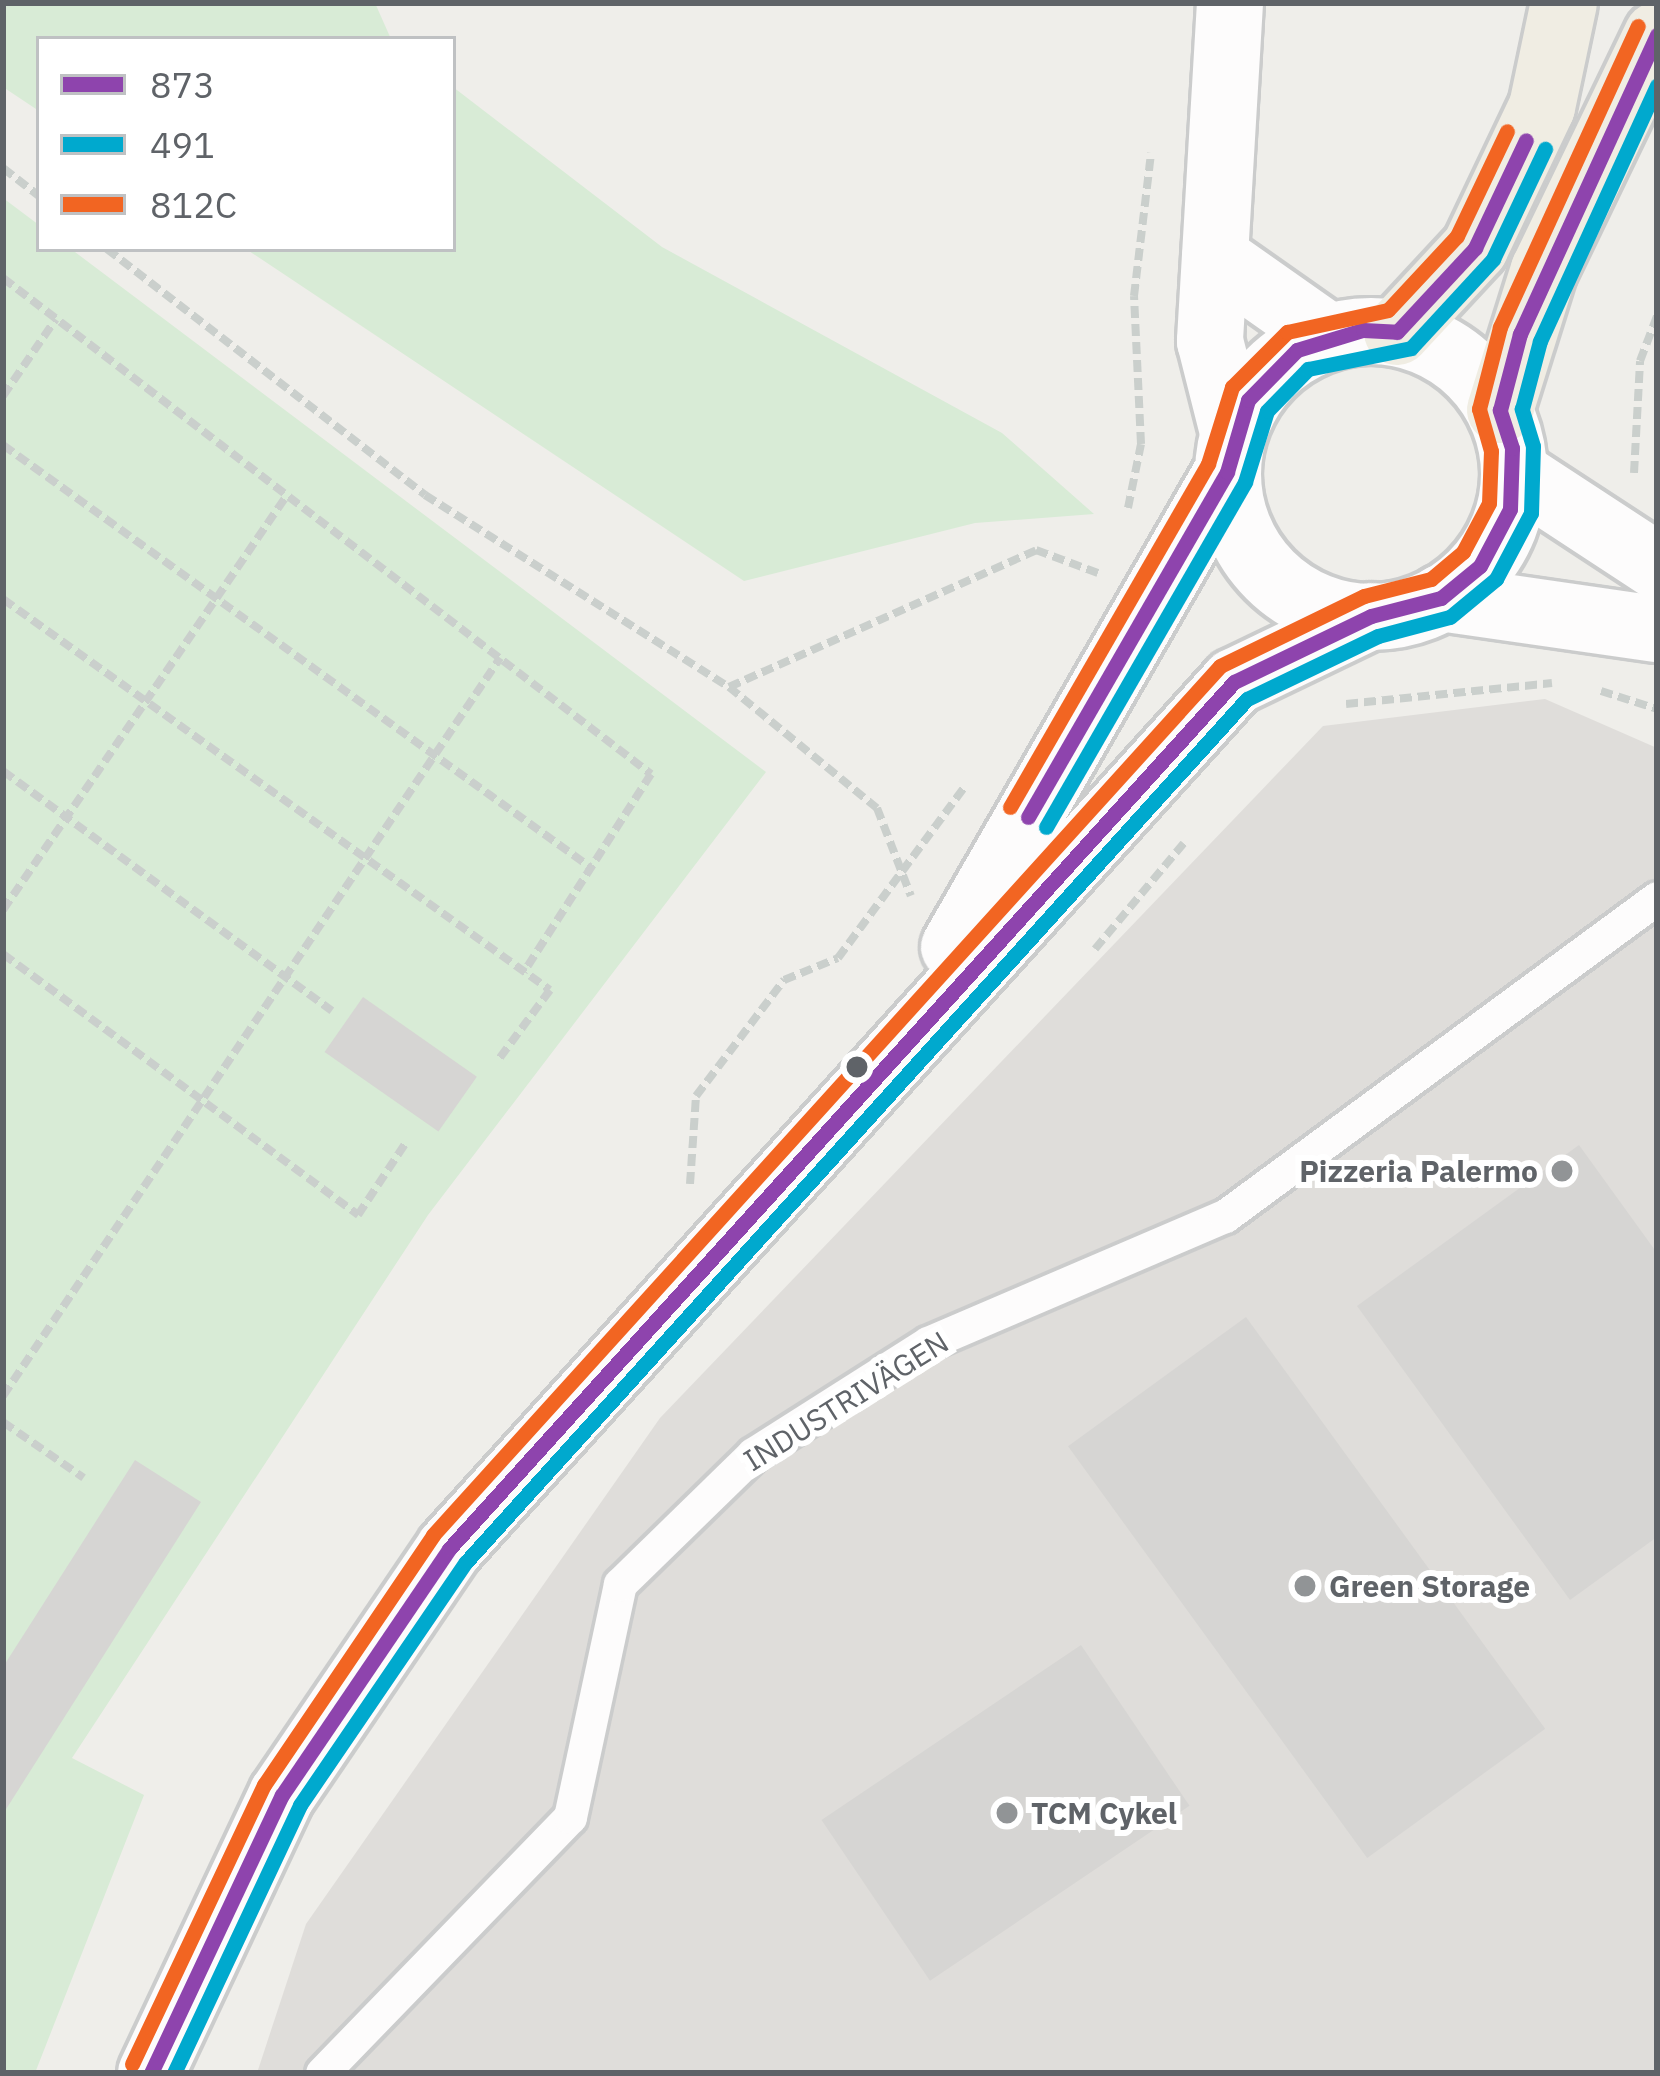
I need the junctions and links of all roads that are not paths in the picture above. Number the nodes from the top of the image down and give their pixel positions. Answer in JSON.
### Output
{"nodes":[{"id":1,"x":1230,"y":3,"type":"edge"},
{"id":2,"x":1564,"y":3,"type":"edge"},
{"id":3,"x":1657,"y":35,"type":"edge"},
{"id":4,"x":1214,"y":257,"type":"junction"},
{"id":5,"x":1396,"y":332,"type":"junction"},
{"id":6,"x":1329,"y":337,"type":"junction"},
{"id":7,"x":1499,"y":410,"type":"junction"},
{"id":8,"x":1230,"y":452,"type":"junction"},
{"id":9,"x":1515,"y":473,"type":"junction"},
{"id":10,"x":1657,"y":566,"type":"edge"},
{"id":11,"x":1441,"y":598,"type":"junction"},
{"id":12,"x":1371,"y":616,"type":"junction"},
{"id":13,"x":1657,"y":629,"type":"edge"},
{"id":14,"x":1657,"y":898,"type":"edge"},
{"id":15,"x":896,"y":1050,"type":"junction"},
{"id":16,"x":152,"y":2073,"type":"edge"},
{"id":17,"x":322,"y":2073,"type":"edge"}],
"edges":[{"from":1,"to":4,"type":"street"},
{"from":2,"to":5,"type":"highway"},
{"from":3,"to":7,"type":"highway"},
{"from":4,"to":6,"type":"street"},
{"from":4,"to":8,"type":"street"},
{"from":5,"to":6,"type":"street"},
{"from":5,"to":7,"type":"street"},
{"from":6,"to":8,"type":"street"},
{"from":7,"to":9,"type":"street"},
{"from":8,"to":12,"type":"street"},
{"from":8,"to":15,"type":"street"},
{"from":9,"to":10,"type":"street"},
{"from":9,"to":11,"type":"street"},
{"from":11,"to":12,"type":"street"},
{"from":11,"to":13,"type":"street"},
{"from":12,"to":15,"type":"street"},
{"from":14,"to":17,"type":"lane","name":"INDUSTRIVÄGEN"},
{"from":15,"to":16,"type":"street"}]}
